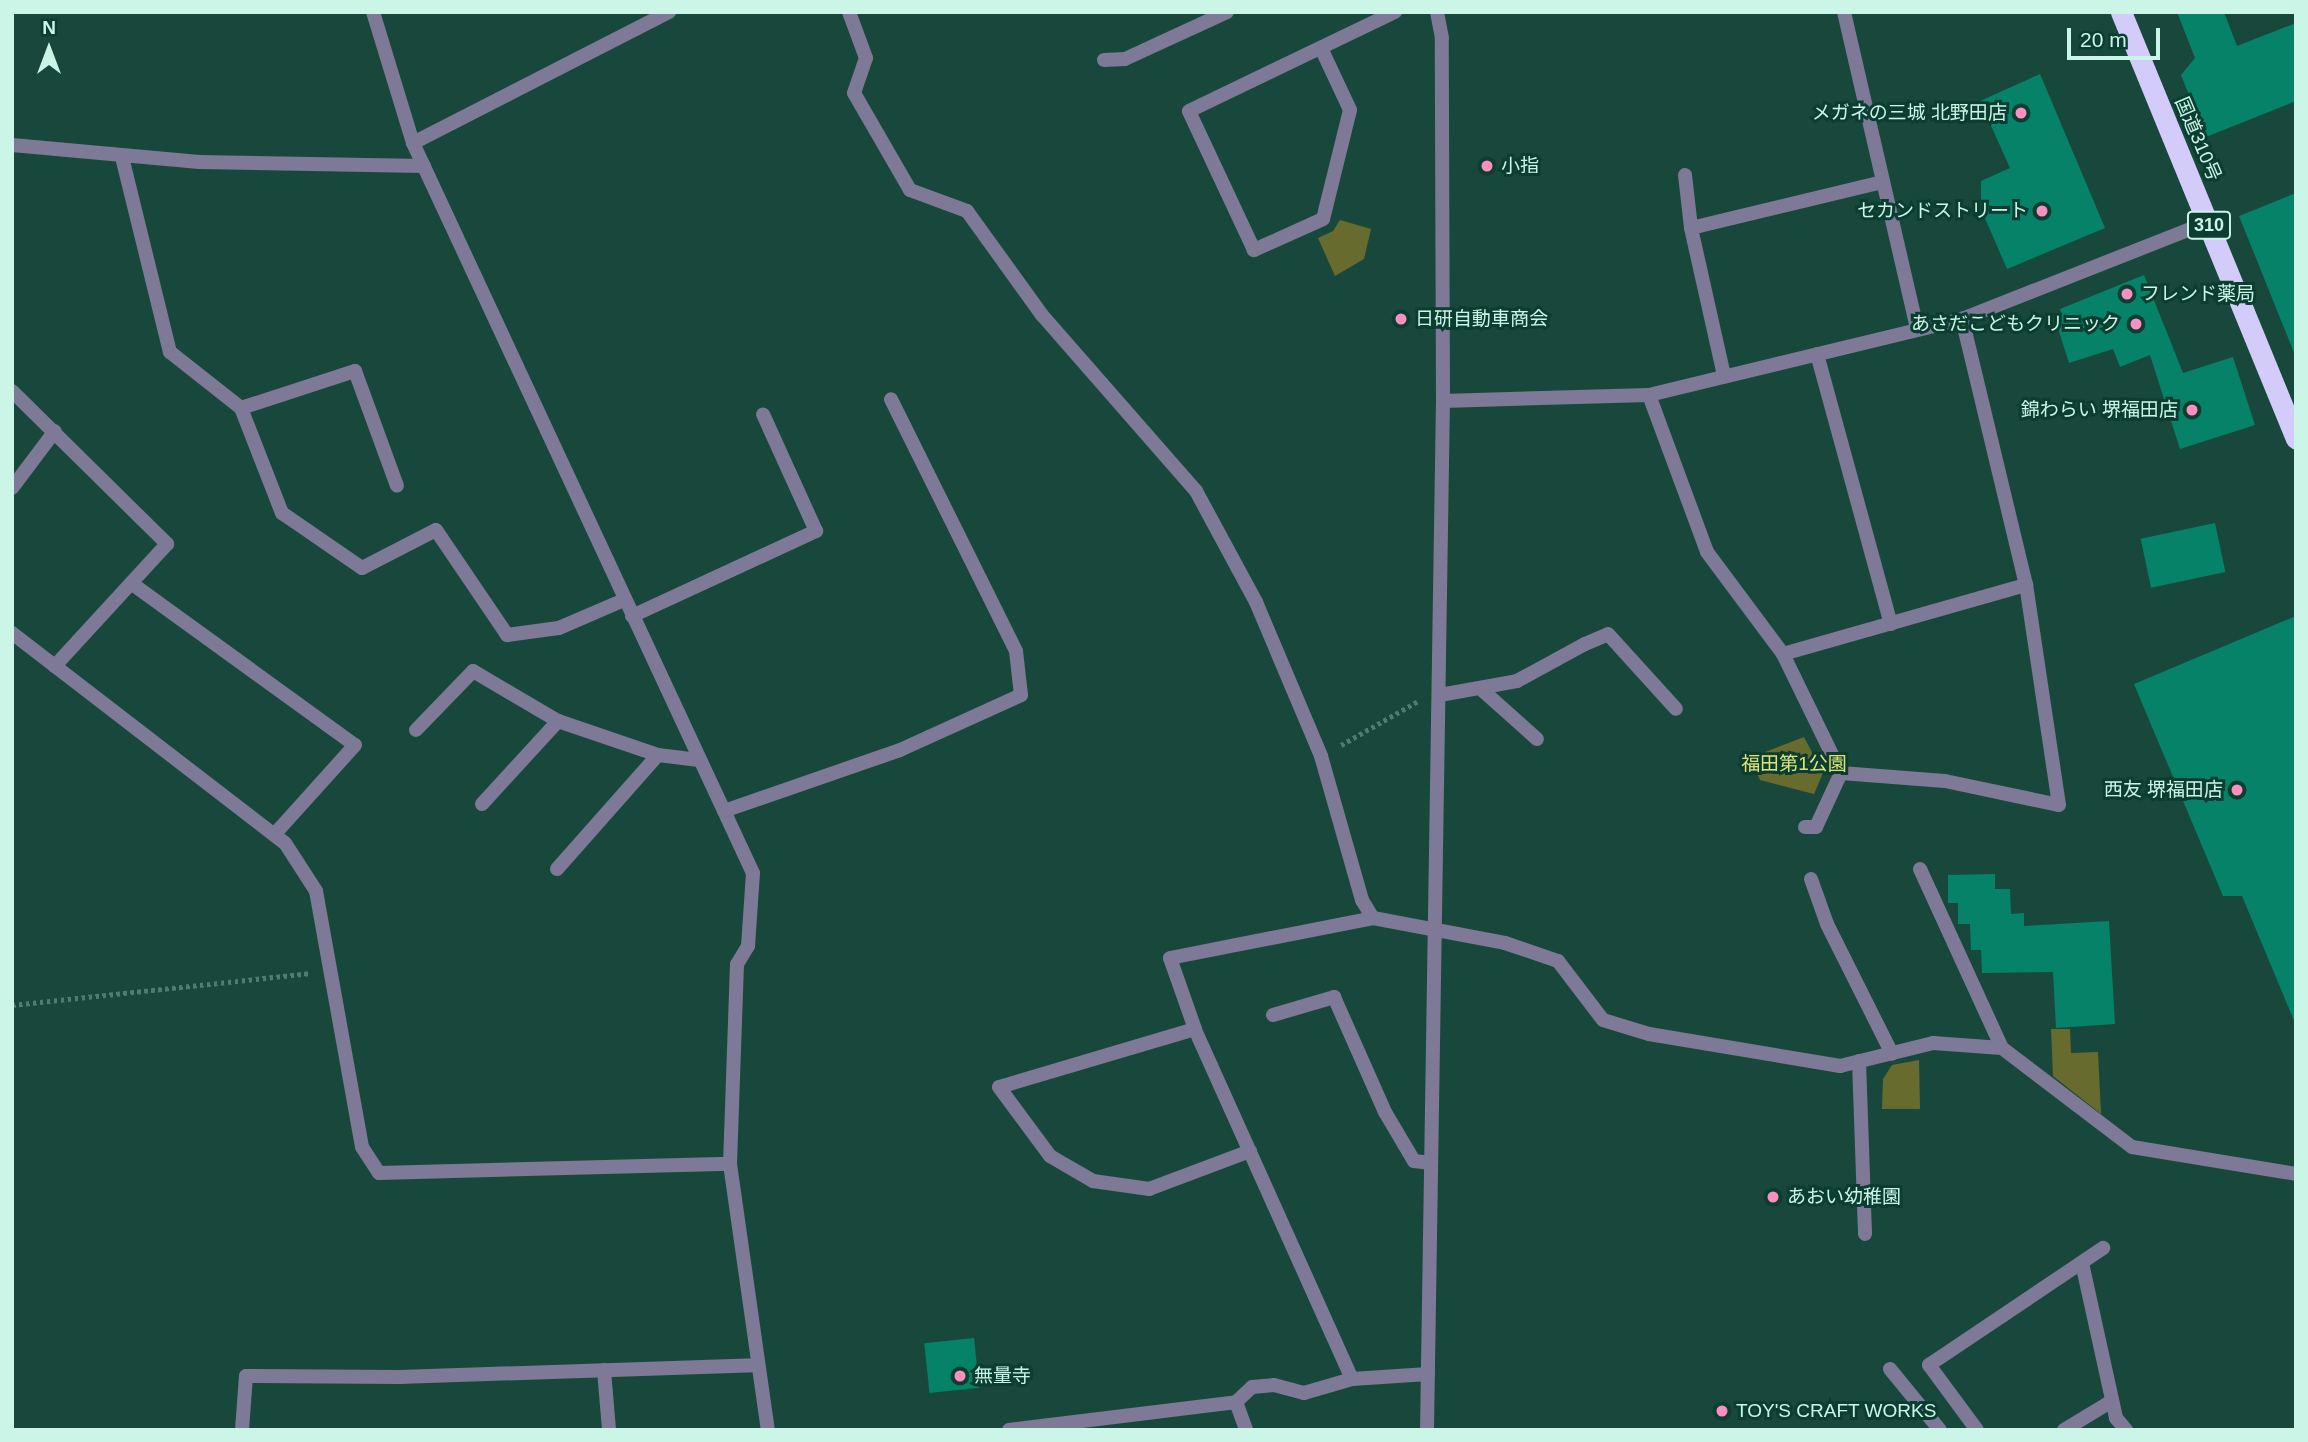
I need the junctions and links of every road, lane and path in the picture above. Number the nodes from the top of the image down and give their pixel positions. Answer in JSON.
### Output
{"nodes":[{"id":1,"x":373,"y":12,"type":"edge"},
{"id":2,"x":669,"y":12,"type":"edge"},
{"id":3,"x":849,"y":12,"type":"edge"},
{"id":4,"x":1227,"y":12,"type":"edge"},
{"id":5,"x":1395,"y":12,"type":"edge"},
{"id":6,"x":1437,"y":12,"type":"edge"},
{"id":7,"x":1844,"y":12,"type":"edge"},
{"id":8,"x":2121,"y":12,"type":"edge"},
{"id":9,"x":1321,"y":48,"type":"junction"},
{"id":10,"x":1104,"y":60,"type":"dead end"},
{"id":11,"x":414,"y":142,"type":"junction"},
{"id":12,"x":12,"y":145,"type":"edge"},
{"id":13,"x":122,"y":157,"type":"junction"},
{"id":14,"x":424,"y":166,"type":"junction"},
{"id":15,"x":1685,"y":175,"type":"dead end"},
{"id":16,"x":1883,"y":182,"type":"junction"},
{"id":17,"x":2208,"y":222,"type":"junction"},
{"id":18,"x":1691,"y":228,"type":"junction"},
{"id":19,"x":1962,"y":319,"type":"junction"},
{"id":20,"x":1917,"y":329,"type":"junction"},
{"id":21,"x":1817,"y":354,"type":"junction"},
{"id":22,"x":1724,"y":376,"type":"junction"},
{"id":23,"x":12,"y":391,"type":"edge"},
{"id":24,"x":1649,"y":395,"type":"junction"},
{"id":25,"x":891,"y":400,"type":"dead end"},
{"id":26,"x":1443,"y":401,"type":"junction"},
{"id":27,"x":241,"y":408,"type":"junction"},
{"id":28,"x":763,"y":414,"type":"dead end"},
{"id":29,"x":55,"y":431,"type":"junction"},
{"id":30,"x":2296,"y":439,"type":"edge"},
{"id":31,"x":397,"y":486,"type":"dead end"},
{"id":32,"x":12,"y":488,"type":"edge"},
{"id":33,"x":131,"y":583,"type":"junction"},
{"id":34,"x":2026,"y":585,"type":"junction"},
{"id":35,"x":624,"y":600,"type":"junction"},
{"id":36,"x":632,"y":615,"type":"junction"},
{"id":37,"x":1891,"y":624,"type":"junction"},
{"id":38,"x":12,"y":633,"type":"edge"},
{"id":39,"x":1783,"y":654,"type":"junction"},
{"id":40,"x":55,"y":666,"type":"junction"},
{"id":41,"x":1481,"y":689,"type":"junction"},
{"id":42,"x":1440,"y":695,"type":"junction"},
{"id":43,"x":1676,"y":709,"type":"dead end"},
{"id":44,"x":558,"y":721,"type":"junction"},
{"id":45,"x":416,"y":730,"type":"dead end"},
{"id":46,"x":1537,"y":739,"type":"dead end"},
{"id":47,"x":658,"y":755,"type":"junction"},
{"id":48,"x":1321,"y":756,"type":"junction"},
{"id":49,"x":699,"y":760,"type":"junction"},
{"id":50,"x":1841,"y":773,"type":"junction"},
{"id":51,"x":482,"y":804,"type":"dead end"},
{"id":52,"x":724,"y":811,"type":"junction"},
{"id":53,"x":1805,"y":827,"type":"dead end"},
{"id":54,"x":274,"y":835,"type":"junction"},
{"id":55,"x":557,"y":869,"type":"dead end"},
{"id":56,"x":1920,"y":869,"type":"dead end"},
{"id":57,"x":1811,"y":879,"type":"dead end"},
{"id":58,"x":1374,"y":918,"type":"junction"},
{"id":59,"x":1435,"y":930,"type":"junction"},
{"id":60,"x":330,"y":970,"type":"junction"},
{"id":61,"x":12,"y":1005,"type":"edge"},
{"id":62,"x":1273,"y":1015,"type":"dead end"},
{"id":63,"x":1195,"y":1029,"type":"junction"},
{"id":64,"x":2002,"y":1048,"type":"junction"},
{"id":65,"x":1892,"y":1054,"type":"junction"},
{"id":66,"x":1859,"y":1061,"type":"junction"},
{"id":67,"x":1250,"y":1152,"type":"junction"},
{"id":68,"x":1431,"y":1163,"type":"junction"},
{"id":69,"x":730,"y":1164,"type":"junction"},
{"id":70,"x":2296,"y":1174,"type":"edge"},
{"id":71,"x":1865,"y":1234,"type":"dead end"},
{"id":72,"x":2103,"y":1248,"type":"dead end"},
{"id":73,"x":2082,"y":1263,"type":"junction"},
{"id":74,"x":755,"y":1366,"type":"junction"},
{"id":75,"x":1890,"y":1369,"type":"dead end"},
{"id":76,"x":604,"y":1370,"type":"junction"},
{"id":77,"x":1428,"y":1374,"type":"junction"},
{"id":78,"x":1352,"y":1379,"type":"junction"},
{"id":79,"x":2112,"y":1401,"type":"junction"},
{"id":80,"x":1236,"y":1402,"type":"junction"},
{"id":81,"x":242,"y":1430,"type":"edge"},
{"id":82,"x":609,"y":1430,"type":"edge"},
{"id":83,"x":768,"y":1430,"type":"edge"},
{"id":84,"x":1009,"y":1430,"type":"edge"},
{"id":85,"x":1247,"y":1430,"type":"edge"},
{"id":86,"x":1427,"y":1430,"type":"edge"},
{"id":87,"x":1940,"y":1430,"type":"edge"},
{"id":88,"x":1978,"y":1430,"type":"edge"},
{"id":89,"x":2064,"y":1430,"type":"edge"},
{"id":90,"x":2126,"y":1430,"type":"edge"}],
"edges":[{"from":1,"to":11,"type":"street"},
{"from":2,"to":11,"type":"street"},
{"from":3,"to":48,"type":"street"},
{"from":4,"to":10,"type":"street"},
{"from":5,"to":9,"type":"street"},
{"from":6,"to":26,"type":"street"},
{"from":7,"to":16,"type":"street"},
{"from":8,"to":17,"type":"highway","name":"国道310号","number":"310"},
{"from":9,"to":9,"type":"street"},
{"from":11,"to":14,"type":"street"},
{"from":12,"to":13,"type":"street"},
{"from":13,"to":14,"type":"street"},
{"from":13,"to":27,"type":"street"},
{"from":14,"to":35,"type":"street"},
{"from":15,"to":18,"type":"street"},
{"from":16,"to":18,"type":"street"},
{"from":16,"to":20,"type":"street"},
{"from":17,"to":19,"type":"street"},
{"from":17,"to":30,"type":"highway","name":"国道310号","number":"310"},
{"from":18,"to":22,"type":"street"},
{"from":19,"to":20,"type":"street"},
{"from":19,"to":34,"type":"street"},
{"from":20,"to":21,"type":"street"},
{"from":21,"to":22,"type":"street"},
{"from":21,"to":37,"type":"street"},
{"from":22,"to":24,"type":"street"},
{"from":23,"to":29,"type":"street"},
{"from":24,"to":26,"type":"street"},
{"from":24,"to":39,"type":"street"},
{"from":25,"to":52,"type":"street"},
{"from":26,"to":42,"type":"street"},
{"from":27,"to":31,"type":"street"},
{"from":27,"to":35,"type":"street"},
{"from":28,"to":36,"type":"street"},
{"from":29,"to":32,"type":"street"},
{"from":29,"to":33,"type":"street"},
{"from":33,"to":40,"type":"street"},
{"from":33,"to":54,"type":"street"},
{"from":34,"to":37,"type":"street"},
{"from":34,"to":50,"type":"street"},
{"from":35,"to":36,"type":"street"},
{"from":36,"to":49,"type":"street"},
{"from":37,"to":39,"type":"street"},
{"from":38,"to":40,"type":"street"},
{"from":39,"to":50,"type":"street"},
{"from":40,"to":54,"type":"street"},
{"from":41,"to":42,"type":"street"},
{"from":41,"to":43,"type":"street"},
{"from":41,"to":46,"type":"street"},
{"from":42,"to":48,"type":"path"},
{"from":42,"to":59,"type":"street"},
{"from":44,"to":45,"type":"street"},
{"from":44,"to":47,"type":"street"},
{"from":44,"to":51,"type":"street"},
{"from":47,"to":49,"type":"street"},
{"from":47,"to":55,"type":"street"},
{"from":48,"to":58,"type":"street"},
{"from":49,"to":52,"type":"street"},
{"from":50,"to":53,"type":"street"},
{"from":52,"to":69,"type":"street"},
{"from":54,"to":60,"type":"street"},
{"from":56,"to":64,"type":"street"},
{"from":57,"to":65,"type":"street"},
{"from":58,"to":59,"type":"street"},
{"from":58,"to":63,"type":"street"},
{"from":59,"to":66,"type":"street"},
{"from":59,"to":68,"type":"street"},
{"from":60,"to":61,"type":"path"},
{"from":60,"to":69,"type":"street"},
{"from":62,"to":68,"type":"street"},
{"from":63,"to":67,"type":"street"},
{"from":63,"to":67,"type":"street"},
{"from":64,"to":65,"type":"street"},
{"from":64,"to":70,"type":"street"},
{"from":65,"to":66,"type":"street"},
{"from":66,"to":71,"type":"street"},
{"from":67,"to":78,"type":"street"},
{"from":68,"to":77,"type":"street"},
{"from":69,"to":74,"type":"street"},
{"from":72,"to":73,"type":"street"},
{"from":73,"to":79,"type":"street"},
{"from":73,"to":88,"type":"street"},
{"from":74,"to":76,"type":"street"},
{"from":74,"to":83,"type":"street"},
{"from":75,"to":87,"type":"street"},
{"from":76,"to":81,"type":"street"},
{"from":76,"to":82,"type":"street"},
{"from":77,"to":78,"type":"street"},
{"from":77,"to":86,"type":"street"},
{"from":78,"to":80,"type":"street"},
{"from":79,"to":89,"type":"street"},
{"from":79,"to":90,"type":"street"},
{"from":80,"to":84,"type":"street"},
{"from":80,"to":85,"type":"street"}]}
